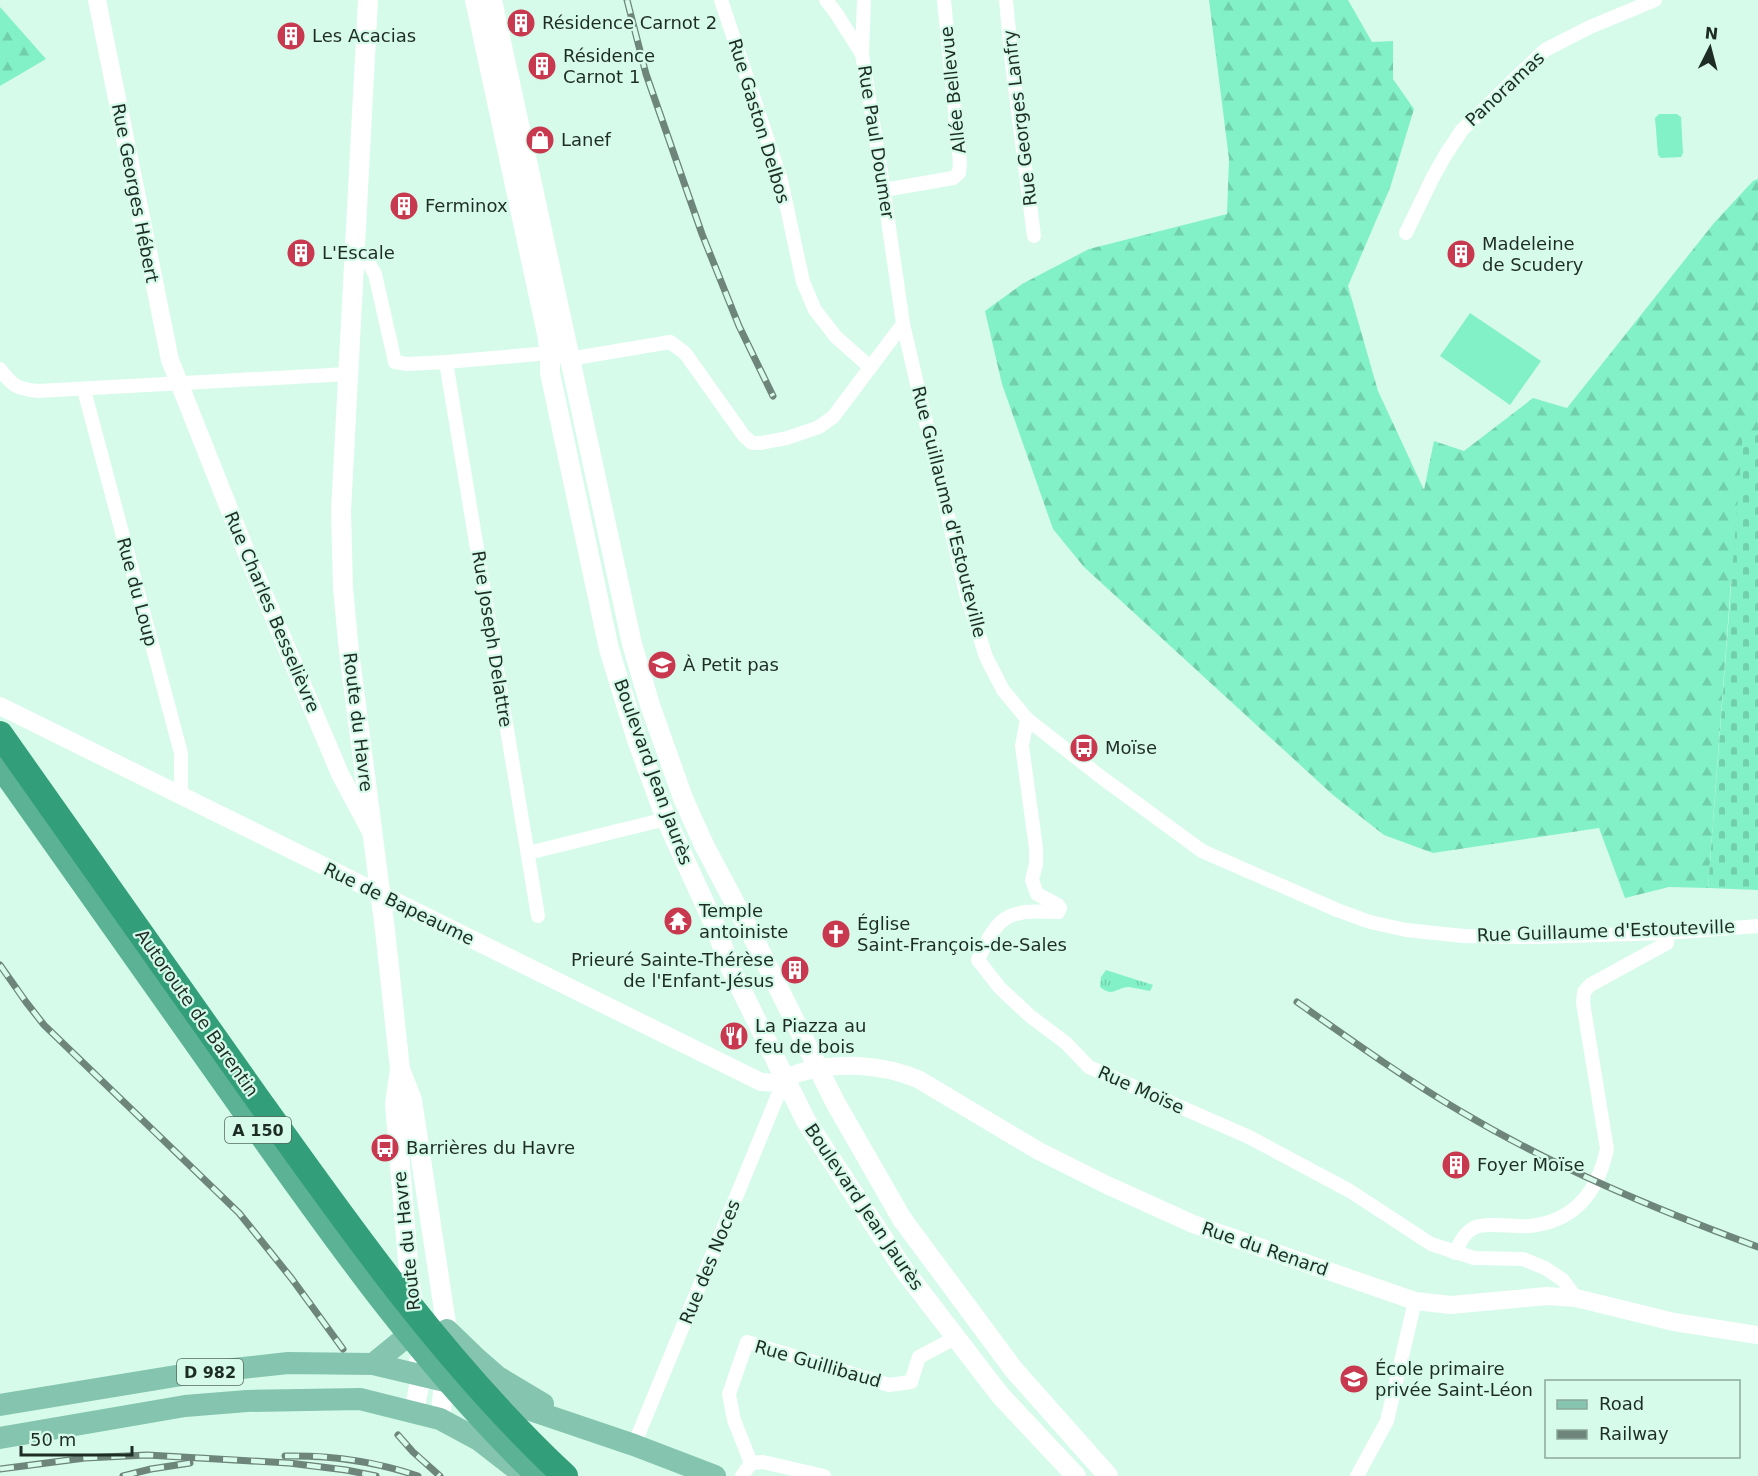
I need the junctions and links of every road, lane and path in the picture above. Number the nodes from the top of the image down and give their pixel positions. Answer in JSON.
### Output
{"nodes":[{"id":1,"x":97,"y":0,"type":"edge"},
{"id":2,"x":368,"y":0,"type":"edge"},
{"id":3,"x":475,"y":0,"type":"edge"},
{"id":4,"x":492,"y":0,"type":"edge"},
{"id":5,"x":721,"y":0,"type":"edge"},
{"id":6,"x":826,"y":0,"type":"edge"},
{"id":7,"x":944,"y":0,"type":"edge"},
{"id":8,"x":1006,"y":0,"type":"edge"},
{"id":9,"x":1655,"y":0,"type":"edge"},
{"id":10,"x":863,"y":4,"type":"edge"},
{"id":11,"x":836,"y":13,"type":"junction"},
{"id":12,"x":862,"y":54,"type":"junction"},
{"id":13,"x":884,"y":190,"type":"junction"},
{"id":14,"x":1406,"y":233,"type":"dead end"},
{"id":15,"x":1034,"y":236,"type":"dead end"},
{"id":16,"x":354,"y":260,"type":"junction"},
{"id":17,"x":899,"y":294,"type":"joint"},
{"id":18,"x":903,"y":324,"type":"junction"},
{"id":19,"x":550,"y":353,"type":"junction"},
{"id":20,"x":569,"y":359,"type":"junction"},
{"id":21,"x":446,"y":362,"type":"junction"},
{"id":22,"x":870,"y":367,"type":"junction"},
{"id":23,"x":0,"y":369,"type":"edge"},
{"id":24,"x":348,"y":374,"type":"junction"},
{"id":25,"x":178,"y":384,"type":"junction"},
{"id":26,"x":84,"y":390,"type":"junction"},
{"id":27,"x":0,"y":706,"type":"edge"},
{"id":28,"x":1027,"y":719,"type":"junction"},
{"id":29,"x":0,"y":734,"type":"edge"},
{"id":30,"x":0,"y":766,"type":"edge"},
{"id":31,"x":181,"y":796,"type":"junction"},
{"id":32,"x":666,"y":819,"type":"junction"},
{"id":33,"x":373,"y":836,"type":"junction"},
{"id":34,"x":528,"y":853,"type":"junction"},
{"id":35,"x":380,"y":894,"type":"junction"},
{"id":36,"x":538,"y":916,"type":"dead end"},
{"id":37,"x":1758,"y":926,"type":"edge"},
{"id":38,"x":1667,"y":933,"type":"junction"},
{"id":39,"x":400,"y":1069,"type":"junction"},
{"id":40,"x":801,"y":1073,"type":"junction"},
{"id":41,"x":1455,"y":1253,"type":"junction"},
{"id":42,"x":1576,"y":1298,"type":"junction"},
{"id":43,"x":1415,"y":1301,"type":"junction"},
{"id":44,"x":416,"y":1329,"type":"junction"},
{"id":45,"x":447,"y":1330,"type":"junction"},
{"id":46,"x":1758,"y":1335,"type":"edge"},
{"id":47,"x":955,"y":1338,"type":"junction"},
{"id":48,"x":373,"y":1364,"type":"junction"},
{"id":49,"x":421,"y":1376,"type":"junction"},
{"id":50,"x":445,"y":1381,"type":"junction"},
{"id":51,"x":0,"y":1405,"type":"edge"},
{"id":52,"x":414,"y":1412,"type":"junction"},
{"id":53,"x":440,"y":1419,"type":"junction"},
{"id":54,"x":576,"y":1425,"type":"junction"},
{"id":55,"x":0,"y":1438,"type":"edge"},
{"id":56,"x":634,"y":1445,"type":"junction"},
{"id":57,"x":751,"y":1463,"type":"junction"},
{"id":58,"x":708,"y":1474,"type":"edge"},
{"id":59,"x":525,"y":1476,"type":"edge"},
{"id":60,"x":538,"y":1476,"type":"edge"},
{"id":61,"x":565,"y":1476,"type":"edge"},
{"id":62,"x":742,"y":1476,"type":"edge"},
{"id":63,"x":824,"y":1476,"type":"edge"},
{"id":64,"x":1076,"y":1476,"type":"edge"},
{"id":65,"x":1108,"y":1476,"type":"edge"},
{"id":66,"x":1357,"y":1476,"type":"edge"}],
"edges":[{"from":1,"to":25,"type":"street","name":"Rue Georges Hébert"},
{"from":2,"to":16,"type":"main road","name":"Route du Havre"},
{"from":3,"to":19,"type":"main road","name":"Boulevard Jean Jaurès"},
{"from":4,"to":20,"type":"main road","name":"Boulevard Jean Jaurès"},
{"from":5,"to":22,"type":"street","name":"Rue Gaston Delbos"},
{"from":6,"to":11,"type":"street","name":"Rue Paul Doumer"},
{"from":7,"to":13,"type":"street","name":"Allée Bellevue"},
{"from":8,"to":15,"type":"street","name":"Rue Georges Lanfry"},
{"from":9,"to":14,"type":"street","name":"Panoramas"},
{"from":10,"to":11,"type":"street"},
{"from":10,"to":12,"type":"street"},
{"from":11,"to":12,"type":"street","name":"Rue Paul Doumer"},
{"from":12,"to":13,"type":"street","name":"Rue Paul Doumer"},
{"from":13,"to":17,"type":"street","name":"Rue Paul Doumer"},
{"from":16,"to":21,"type":"street"},
{"from":16,"to":24,"type":"main road","name":"Route du Havre"},
{"from":17,"to":18,"type":"street","name":"Rue Guillaume d'Estouteville"},
{"from":18,"to":22,"type":"street"},
{"from":18,"to":28,"type":"street","name":"Rue Guillaume d'Estouteville"},
{"from":19,"to":20,"type":"street"},
{"from":19,"to":21,"type":"street"},
{"from":19,"to":32,"type":"main road","name":"Boulevard Jean Jaurès"},
{"from":20,"to":22,"type":"street"},
{"from":20,"to":40,"type":"main road","name":"Boulevard Jean Jaurès"},
{"from":21,"to":34,"type":"street","name":"Rue Joseph Delattre"},
{"from":23,"to":26,"type":"street"},
{"from":24,"to":25,"type":"street"},
{"from":24,"to":33,"type":"main road","name":"Route du Havre"},
{"from":25,"to":26,"type":"street"},
{"from":25,"to":33,"type":"street","name":"Rue Charles Besselièvre"},
{"from":26,"to":31,"type":"street","name":"Rue du Loup"},
{"from":27,"to":31,"type":"street","name":"Rue de Bapeaume"},
{"from":28,"to":38,"type":"street","name":"Rue Guillaume d'Estouteville"},
{"from":28,"to":41,"type":"street","name":"Rue Moïse"},
{"from":29,"to":61,"type":"highway","name":"Autoroute de Barentin","number":"A 150"},
{"from":30,"to":60,"type":"highway","name":"Autoroute de Barentin","number":"A 150"},
{"from":31,"to":35,"type":"street","name":"Rue de Bapeaume"},
{"from":32,"to":34,"type":"street"},
{"from":32,"to":40,"type":"main road","name":"Boulevard Jean Jaurès"},
{"from":33,"to":35,"type":"main road","name":"Route du Havre"},
{"from":34,"to":36,"type":"street","name":"Rue Joseph Delattre"},
{"from":35,"to":39,"type":"main road","name":"Route du Havre"},
{"from":35,"to":40,"type":"street","name":"Rue de Bapeaume"},
{"from":37,"to":38,"type":"street","name":"Rue Guillaume d'Estouteville"},
{"from":38,"to":41,"type":"street"},
{"from":39,"to":44,"type":"main road","name":"Route du Havre"},
{"from":39,"to":45,"type":"main road","name":"Route du Havre"},
{"from":40,"to":43,"type":"street","name":"Rue du Renard"},
{"from":40,"to":47,"type":"main road","name":"Boulevard Jean Jaurès"},
{"from":40,"to":56,"type":"street","name":"Rue des Noces"},
{"from":40,"to":65,"type":"main road","name":"Boulevard Jean Jaurès"},
{"from":41,"to":42,"type":"street","name":"Rue Moïse"},
{"from":42,"to":43,"type":"street","name":"Rue du Renard"},
{"from":42,"to":46,"type":"street","name":"Rue du Renard"},
{"from":43,"to":66,"type":"street"},
{"from":44,"to":48,"type":"main road"},
{"from":44,"to":49,"type":"main road","name":"Route du Havre"},
{"from":45,"to":50,"type":"main road","name":"Route du Havre"},
{"from":45,"to":54,"type":"main road"},
{"from":47,"to":57,"type":"street","name":"Rue Guillibaud"},
{"from":47,"to":64,"type":"main road","name":"Boulevard Jean Jaurès"},
{"from":48,"to":49,"type":"main road","number":"D 982"},
{"from":48,"to":51,"type":"main road","number":"D 982"},
{"from":49,"to":50,"type":"main road","number":"D 982"},
{"from":49,"to":52,"type":"main road","name":"Route du Havre"},
{"from":50,"to":53,"type":"main road","name":"Route du Havre"},
{"from":50,"to":54,"type":"main road","number":"D 982"},
{"from":52,"to":53,"type":"main road","number":"D 982"},
{"from":52,"to":55,"type":"main road","number":"D 982"},
{"from":53,"to":59,"type":"main road"},
{"from":54,"to":56,"type":"main road","number":"D 982"},
{"from":56,"to":58,"type":"main road","number":"D 982"},
{"from":57,"to":62,"type":"street"},
{"from":57,"to":63,"type":"street"}]}
